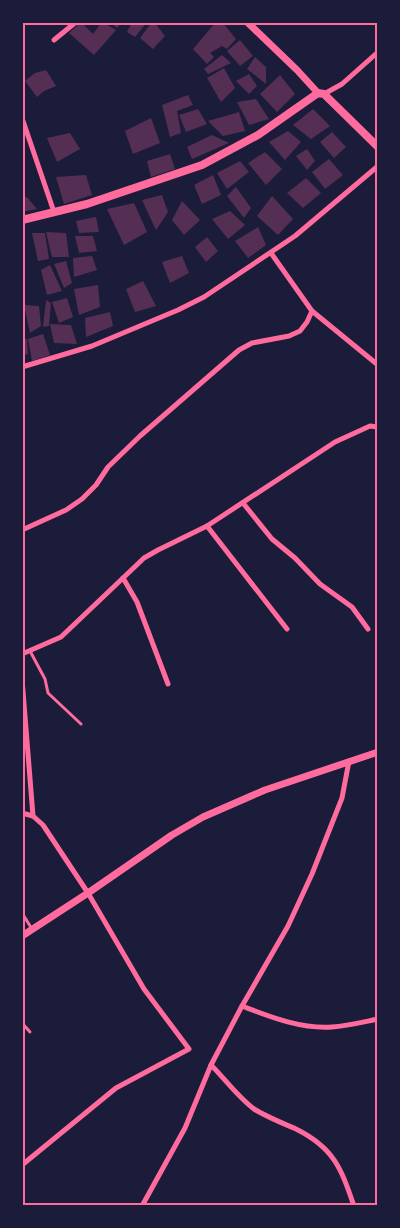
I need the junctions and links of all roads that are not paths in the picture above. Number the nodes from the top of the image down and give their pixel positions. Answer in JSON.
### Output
{"nodes":[{"id":1,"x":76,"y":22,"type":"edge"},
{"id":2,"x":247,"y":22,"type":"edge"},
{"id":3,"x":54,"y":40,"type":"dead end"},
{"id":4,"x":378,"y":52,"type":"edge"},
{"id":5,"x":321,"y":93,"type":"junction"},
{"id":6,"x":22,"y":118,"type":"edge"},
{"id":7,"x":378,"y":147,"type":"edge"},
{"id":8,"x":378,"y":166,"type":"edge"},
{"id":9,"x":54,"y":212,"type":"junction"},
{"id":10,"x":22,"y":220,"type":"edge"},
{"id":11,"x":271,"y":253,"type":"junction"},
{"id":12,"x":312,"y":311,"type":"junction"},
{"id":13,"x":378,"y":365,"type":"edge"},
{"id":14,"x":22,"y":367,"type":"edge"},
{"id":15,"x":378,"y":427,"type":"edge"},
{"id":16,"x":243,"y":503,"type":"junction"},
{"id":17,"x":207,"y":526,"type":"junction"},
{"id":18,"x":22,"y":530,"type":"edge"},
{"id":19,"x":123,"y":578,"type":"junction"},
{"id":20,"x":287,"y":629,"type":"dead end"},
{"id":21,"x":368,"y":629,"type":"dead end"},
{"id":22,"x":30,"y":651,"type":"junction"},
{"id":23,"x":22,"y":654,"type":"edge"},
{"id":24,"x":22,"y":679,"type":"edge"},
{"id":25,"x":168,"y":684,"type":"dead end"},
{"id":26,"x":81,"y":724,"type":"dead end"},
{"id":27,"x":378,"y":752,"type":"edge"},
{"id":28,"x":349,"y":761,"type":"junction"},
{"id":29,"x":22,"y":813,"type":"edge"},
{"id":30,"x":33,"y":816,"type":"junction"},
{"id":31,"x":88,"y":894,"type":"junction"},
{"id":32,"x":22,"y":913,"type":"edge"},
{"id":33,"x":32,"y":930,"type":"junction"},
{"id":34,"x":22,"y":936,"type":"edge"},
{"id":35,"x":242,"y":1006,"type":"junction"},
{"id":36,"x":378,"y":1019,"type":"edge"},
{"id":37,"x":22,"y":1022,"type":"edge"},
{"id":38,"x":30,"y":1032,"type":"dead end"},
{"id":39,"x":211,"y":1065,"type":"junction"},
{"id":40,"x":22,"y":1165,"type":"edge"},
{"id":41,"x":142,"y":1206,"type":"edge"},
{"id":42,"x":354,"y":1206,"type":"edge"}],
"edges":[{"from":1,"to":3,"type":"street"},
{"from":2,"to":5,"type":"street"},
{"from":4,"to":5,"type":"street"},
{"from":5,"to":7,"type":"main road"},
{"from":5,"to":9,"type":"main road"},
{"from":6,"to":9,"type":"street"},
{"from":8,"to":11,"type":"street"},
{"from":9,"to":10,"type":"main road"},
{"from":11,"to":12,"type":"street"},
{"from":11,"to":14,"type":"street"},
{"from":12,"to":13,"type":"street"},
{"from":12,"to":18,"type":"street"},
{"from":15,"to":16,"type":"street"},
{"from":16,"to":17,"type":"street"},
{"from":16,"to":21,"type":"street"},
{"from":17,"to":19,"type":"street"},
{"from":17,"to":20,"type":"street"},
{"from":19,"to":22,"type":"street"},
{"from":19,"to":25,"type":"street"},
{"from":22,"to":23,"type":"street"},
{"from":22,"to":26,"type":"lane"},
{"from":24,"to":30,"type":"street"},
{"from":27,"to":28,"type":"street"},
{"from":28,"to":31,"type":"street"},
{"from":28,"to":35,"type":"street"},
{"from":29,"to":30,"type":"street"},
{"from":30,"to":31,"type":"street"},
{"from":31,"to":33,"type":"street"},
{"from":31,"to":40,"type":"street"},
{"from":32,"to":33,"type":"lane"},
{"from":33,"to":34,"type":"street"},
{"from":35,"to":36,"type":"street"},
{"from":35,"to":39,"type":"street"},
{"from":37,"to":38,"type":"lane"},
{"from":39,"to":41,"type":"street"},
{"from":39,"to":42,"type":"street"}]}
